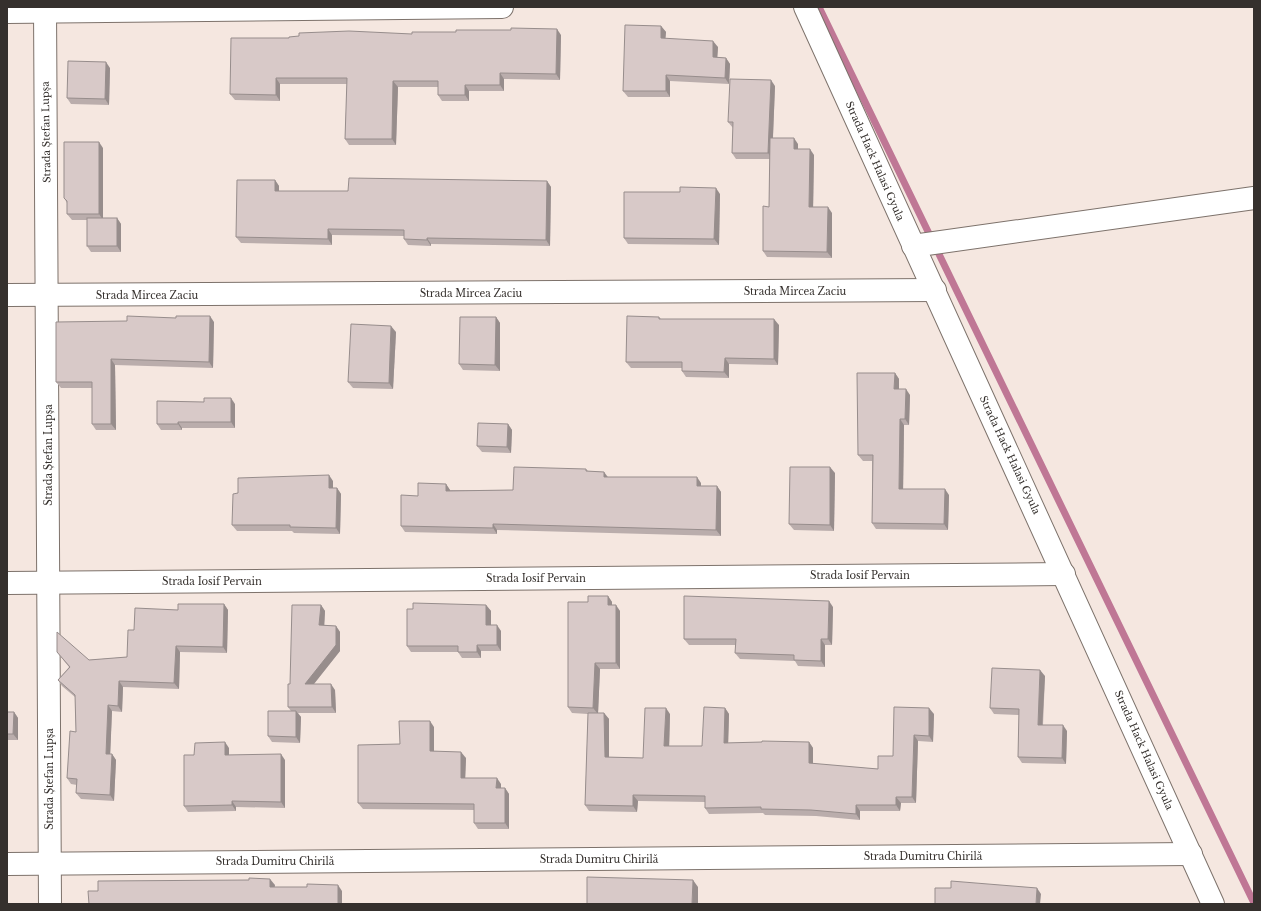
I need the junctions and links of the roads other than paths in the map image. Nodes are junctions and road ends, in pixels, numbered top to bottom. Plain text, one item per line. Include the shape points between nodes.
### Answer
1 (502, 7) edge
2 (805, 7) edge
3 (45, 10) edge
4 (7, 12) edge
5 (1254, 198) edge
6 (914, 246) junction
7 (935, 290) junction
8 (7, 295) edge
9 (47, 296) junction
10 (1064, 574) junction
11 (49, 582) junction
12 (7, 583) edge
13 (1191, 854) junction
14 (50, 863) junction
15 (7, 864) edge
16 (50, 904) edge
17 (1214, 904) edge

1 - 3 street
2 - 6 street, Strada Hack Halasi Gyula
3 - 4 street
3 - 9 street, Strada Ștefan Lupșa
5 - 6 street
6 - 7 street, Strada Hack Halasi Gyula
7 - 9 street, Strada Mircea Zaciu
7 - 10 street, Strada Hack Halasi Gyula
8 - 9 street, Strada Mircea Zaciu
9 - 11 street, Strada Ștefan Lupșa
10 - 11 street, Strada Iosif Pervain
10 - 13 street, Strada Hack Halasi Gyula
11 - 12 street, Strada Iosif Pervain
11 - 14 street, Strada Ștefan Lupșa
13 - 14 street, Strada Dumitru Chirilă
13 - 17 street, Strada Hack Halasi Gyula
14 - 15 street, Strada Dumitru Chirilă
14 - 16 street, Strada Ștefan Lupșa

